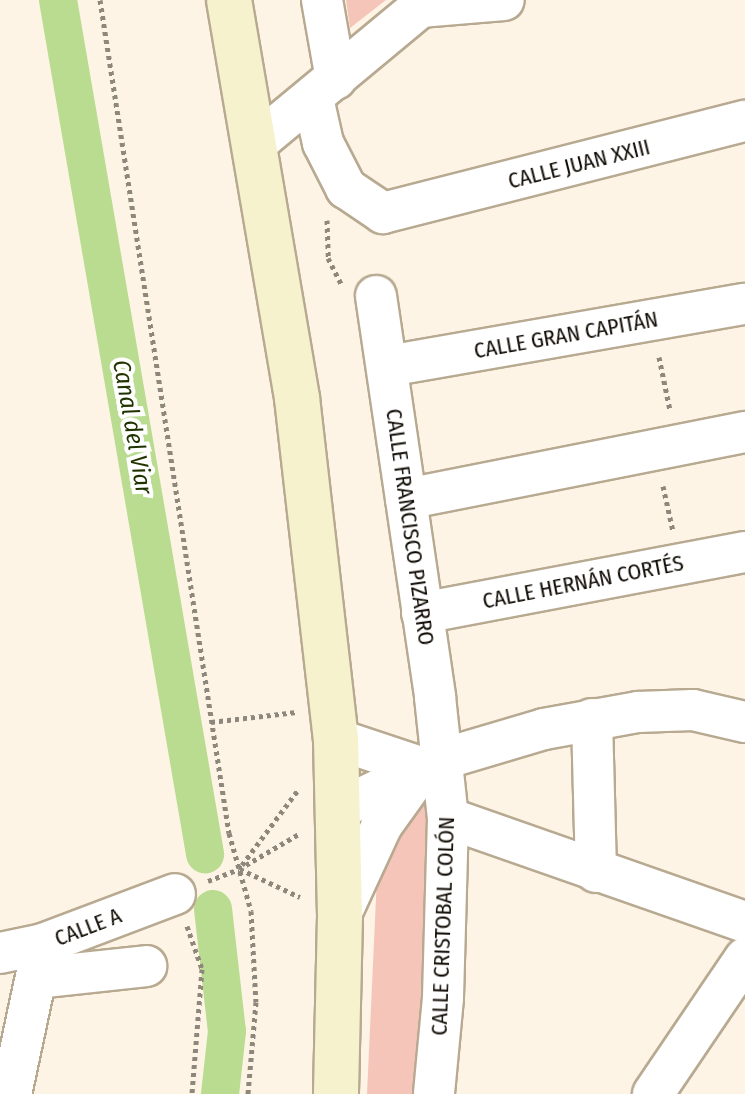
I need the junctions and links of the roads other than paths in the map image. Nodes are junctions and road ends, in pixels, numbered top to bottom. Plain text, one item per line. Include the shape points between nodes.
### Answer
1 (229, 0) edge
2 (322, 0) edge
3 (504, 0) edge
4 (424, 3) edge
5 (325, 89) junction
6 (745, 121) edge
7 (254, 145) junction
8 (376, 296) road end
9 (745, 304) edge
10 (388, 366) junction
11 (745, 432) edge
12 (406, 499) junction
13 (745, 552) edge
14 (422, 613) junction
15 (592, 719) junction
16 (745, 722) edge
17 (322, 725) junction
18 (433, 763) junction
19 (339, 809) junction
20 (448, 818) junction
21 (596, 872) junction
22 (175, 894) road end
23 (340, 916) junction
24 (745, 922) edge
25 (0, 953) edge
26 (745, 958) edge
27 (40, 961) junction
28 (146, 966) dead end
29 (11, 1094) edge
30 (336, 1094) edge
31 (434, 1094) edge
32 (653, 1094) edge

1 - 7 main road
2 - 5 street
3 - 4 street
4 - 5 street
5 - 6 street, CALLE JUAN XXIII via 323,143 346,188 383,213
5 - 7 street
7 - 17 main road via 297,398
8 - 10 street, CALLE FRANCISCO PIZARRO
9 - 10 street, CALLE GRAN CAPITÁN
10 - 12 street, CALLE FRANCISCO PIZARRO
11 - 12 street
12 - 14 street, CALLE FRANCISCO PIZARRO
13 - 14 street, CALLE HERNÁN CORTÉS
14 - 18 street, CALLE FRANCISCO PIZARRO
15 - 16 street via 693,710
15 - 18 street
15 - 21 street
17 - 18 street
17 - 19 main road
18 - 19 street
18 - 20 street, CALLE CRISTOBAL COLÓN
18 - 23 street via 382,825
19 - 23 main road
20 - 21 street
20 - 31 street, CALLE CRISTOBAL COLÓN via 443,998
21 - 24 street
22 - 27 street, CALLE A
23 - 30 main road
25 - 27 street, CALLE A
26 - 32 street
27 - 28 street, CALLE A
27 - 29 street

